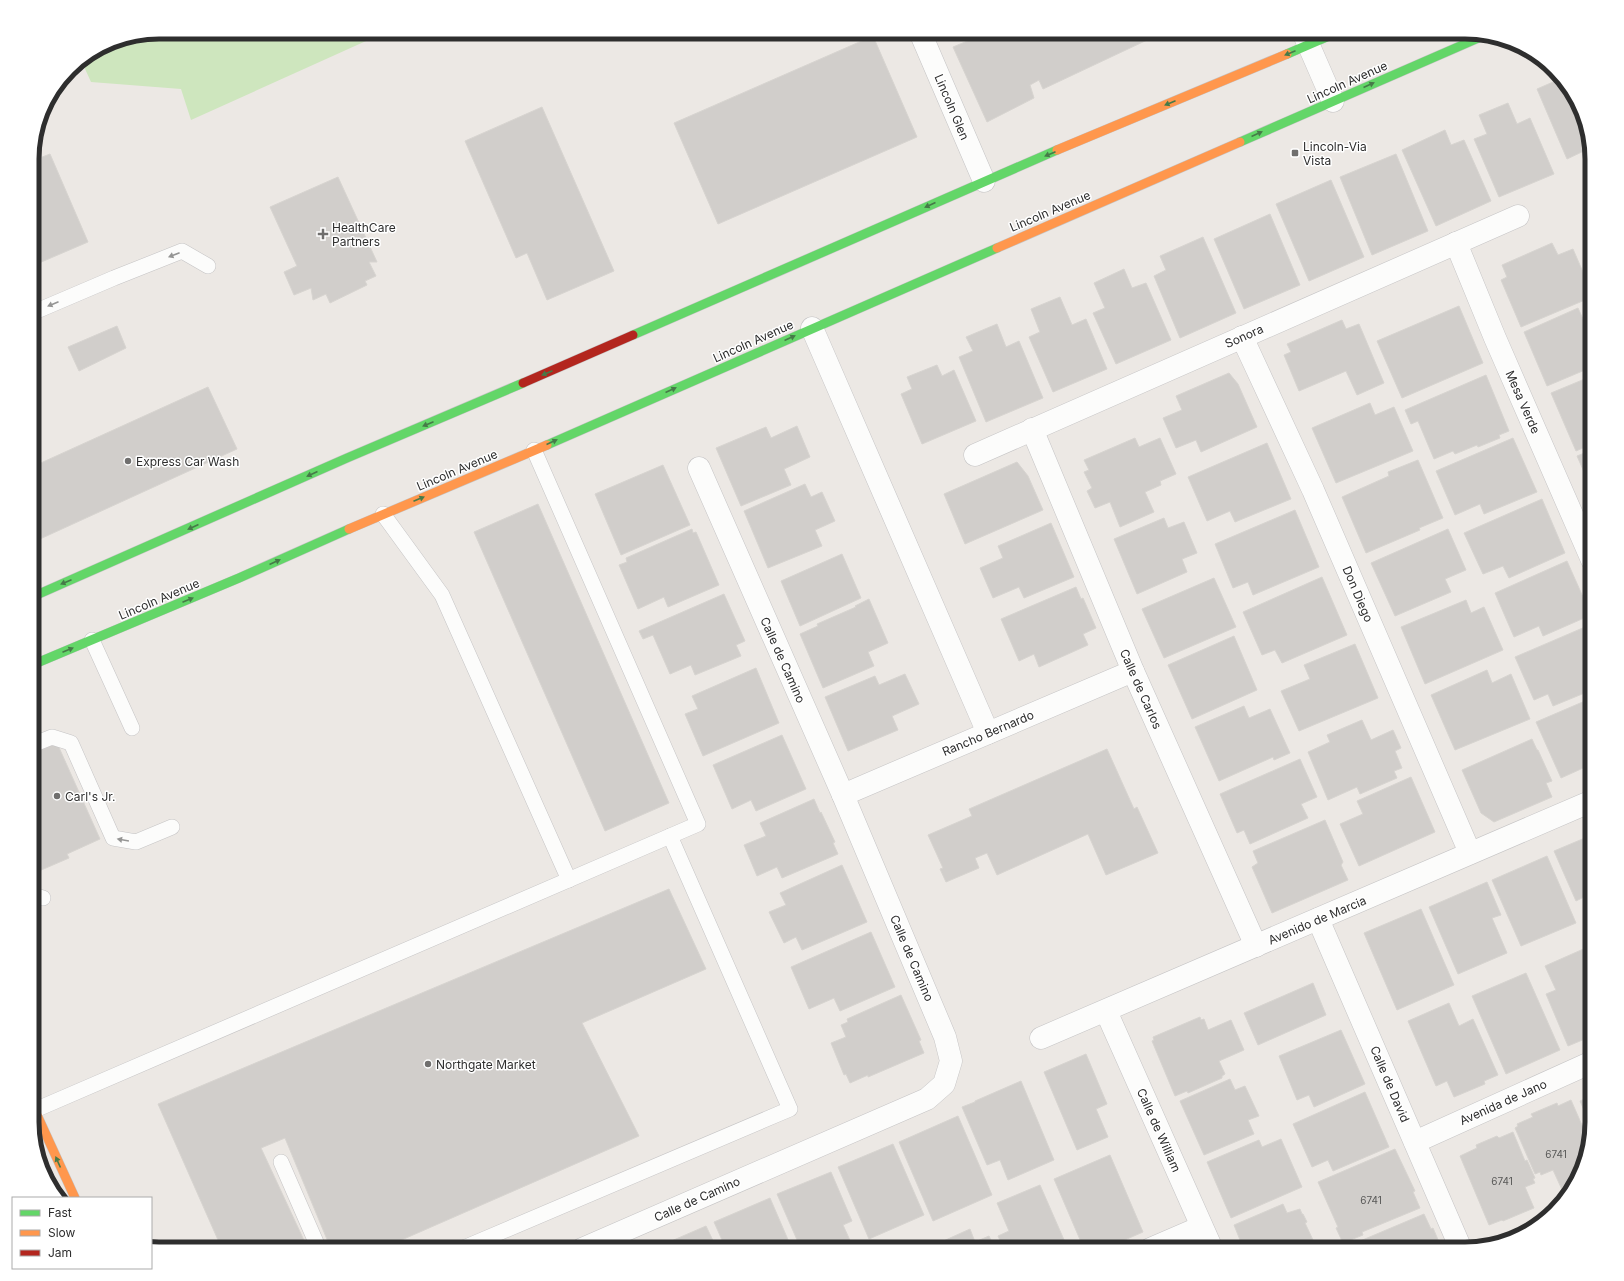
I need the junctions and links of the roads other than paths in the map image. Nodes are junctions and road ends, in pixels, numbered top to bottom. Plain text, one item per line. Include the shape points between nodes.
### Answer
1 (923, 39) edge
2 (1306, 39) edge
3 (1475, 39) edge
4 (1333, 101) junction
5 (984, 181) junction
6 (1518, 216) dead end
7 (1456, 243) junction
8 (208, 266) dead end
9 (39, 310) edge
10 (812, 328) junction
11 (1242, 337) junction
12 (1032, 430) junction
13 (534, 450) junction
14 (975, 455) dead end
15 (699, 468) dead end
16 (383, 514) junction
17 (1585, 544) edge
18 (39, 594) edge
19 (92, 640) junction
20 (39, 662) edge
21 (1133, 671) junction
22 (132, 728) dead end
23 (988, 733) junction
24 (39, 742) edge
25 (843, 795) junction
26 (1585, 803) edge
27 (172, 826) dead end
28 (670, 836) junction
29 (1470, 853) junction
30 (568, 880) junction
31 (1318, 919) junction
32 (1256, 946) junction
33 (1106, 1010) junction
34 (1041, 1038) dead end
35 (1585, 1065) edge
36 (39, 1105) edge
37 (39, 1118) edge
38 (1415, 1142) junction
39 (281, 1162) dead end
40 (74, 1197) edge
41 (1202, 1226) junction
42 (316, 1242) edge
43 (477, 1242) edge
44 (598, 1242) edge
45 (1166, 1242) edge
46 (1209, 1242) edge
47 (1458, 1242) edge

1 - 5 street, Lincoln Glen
2 - 4 street
2 -> 5 main road
4 -> 3 main road, Lincoln Avenue
10 -> 4 main road, Lincoln Avenue
5 -> 18 main road
6 - 7 street, Sonora
7 - 11 street, Sonora
7 - 17 street, Mesa Verde
8 -> 9 lane via 182,251
13 -> 10 main road, Lincoln Avenue
10 - 23 street
11 - 12 street, Sonora
11 - 29 street, Don Diego via 1313,490
12 - 14 street, Sonora
12 - 21 street, Calle de Carlos
16 -> 13 main road, Lincoln Avenue
13 - 28 lane via 698,824
15 - 25 street, Calle de Camino
19 -> 16 main road, Lincoln Avenue
16 - 30 lane via 442,595
20 -> 19 main road, Lincoln Avenue
19 - 22 lane
21 - 23 street, Rancho Bernardo
21 - 32 street, Calle de Carlos
23 - 25 street, Rancho Bernardo
27 -> 24 lane via 136,842 114,838 71,743 52,737
25 - 44 street, Calle de Camino via 945,1037 951,1061 944,1084 927,1099
26 - 29 street, Avenido de Marcia
28 - 30 lane
28 - 43 lane via 790,1109
29 - 31 street, Avenido de Marcia
30 - 36 lane
31 - 32 street, Avenido de Marcia
31 - 38 street, Calle de David
32 - 33 street, Avenido de Marcia
33 - 34 street, Avenido de Marcia
33 - 41 street, Calle de William
35 - 38 street, Avenida de Jano
40 -> 37 main road
38 - 47 street, Calle de David
39 - 42 lane
41 - 45 street
41 - 46 street, Calle de William

